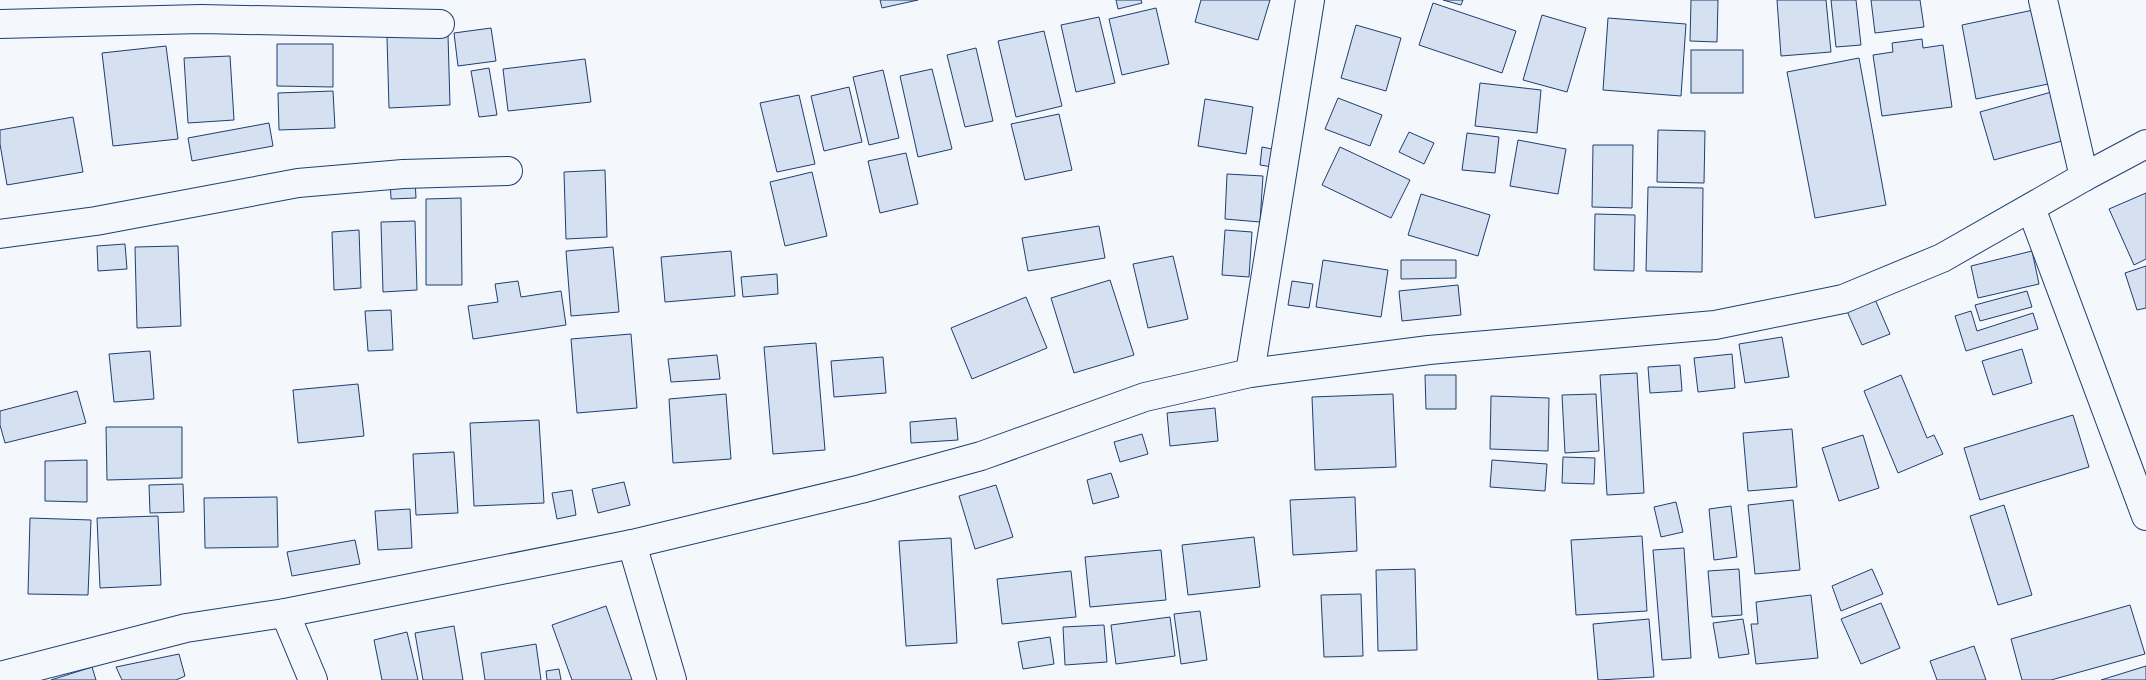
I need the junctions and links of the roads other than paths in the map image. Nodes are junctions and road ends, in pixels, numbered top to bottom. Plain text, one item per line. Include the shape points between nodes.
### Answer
1 (1310, 0) edge
2 (2042, 0) edge
3 (0, 24) edge
4 (440, 24) dead end
5 (2146, 144) edge
6 (508, 172) dead end
7 (2084, 176) junction
8 (2031, 208) junction
9 (0, 234) edge
10 (1250, 373) junction
11 (2146, 516) edge
12 (632, 544) junction
13 (285, 612) junction
14 (0, 676) edge
15 (313, 680) edge
16 (672, 680) edge

1 - 10 street
2 - 7 street
3 - 4 street via 201,18
5 - 7 street
6 - 9 street via 403,174 298,183 96,221
7 - 8 street
8 - 10 street via 1942,258 1843,299 1715,325 1429,350
8 - 11 street
10 - 12 street via 1145,397 972,459
12 - 13 street
12 - 16 street
13 - 14 street via 186,628
13 - 15 street

